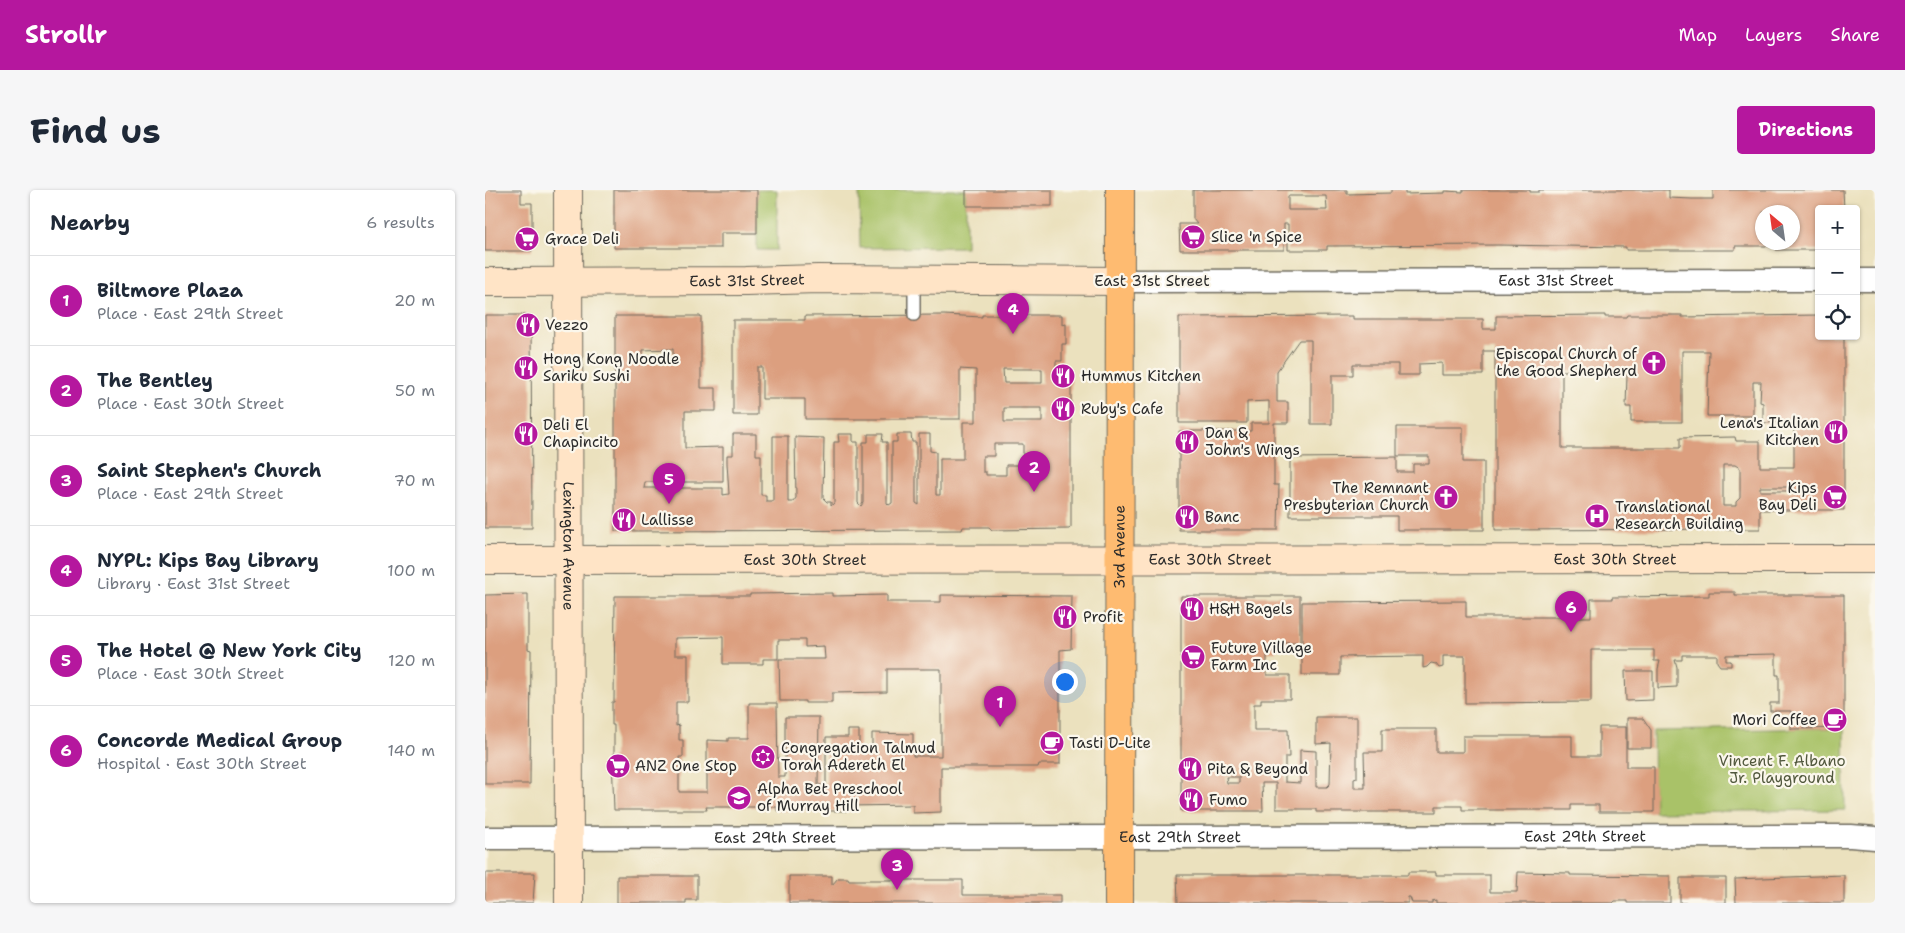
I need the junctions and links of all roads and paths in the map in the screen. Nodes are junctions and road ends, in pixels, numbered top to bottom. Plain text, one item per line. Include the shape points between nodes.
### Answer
1 (568, 190) edge
2 (1120, 190) edge
3 (914, 280) junction
4 (1815, 280) edge
5 (1860, 280) edge
6 (1875, 280) edge
7 (1120, 281) junction
8 (485, 282) edge
9 (569, 282) junction
10 (914, 316) dead end
11 (1875, 559) edge
12 (485, 560) edge
13 (569, 560) junction
14 (1120, 561) junction
15 (485, 838) edge
16 (1120, 838) junction
17 (1875, 838) edge
18 (569, 839) junction
19 (569, 903) edge
20 (1119, 903) edge

1 - 9 street, Lexington Avenue
2 - 7 main road, 3rd Avenue
3 - 7 street, East 31st Street
3 - 9 street, East 31st Street
3 - 10 lane
4 - 7 street, East 31st Street
5 - 6 street
7 - 14 main road, 3rd Avenue
8 - 9 street, East 31st Street
9 - 13 street, Lexington Avenue
11 - 14 street, East 30th Street
12 - 13 street, East 30th Street
13 - 14 street, East 30th Street
13 - 18 street, Lexington Avenue
14 - 16 main road, 3rd Avenue
15 - 18 street, East 29th Street
16 - 17 street, East 29th Street
16 - 18 street, East 29th Street
16 - 20 main road, 3rd Avenue
18 - 19 street, Lexington Avenue

